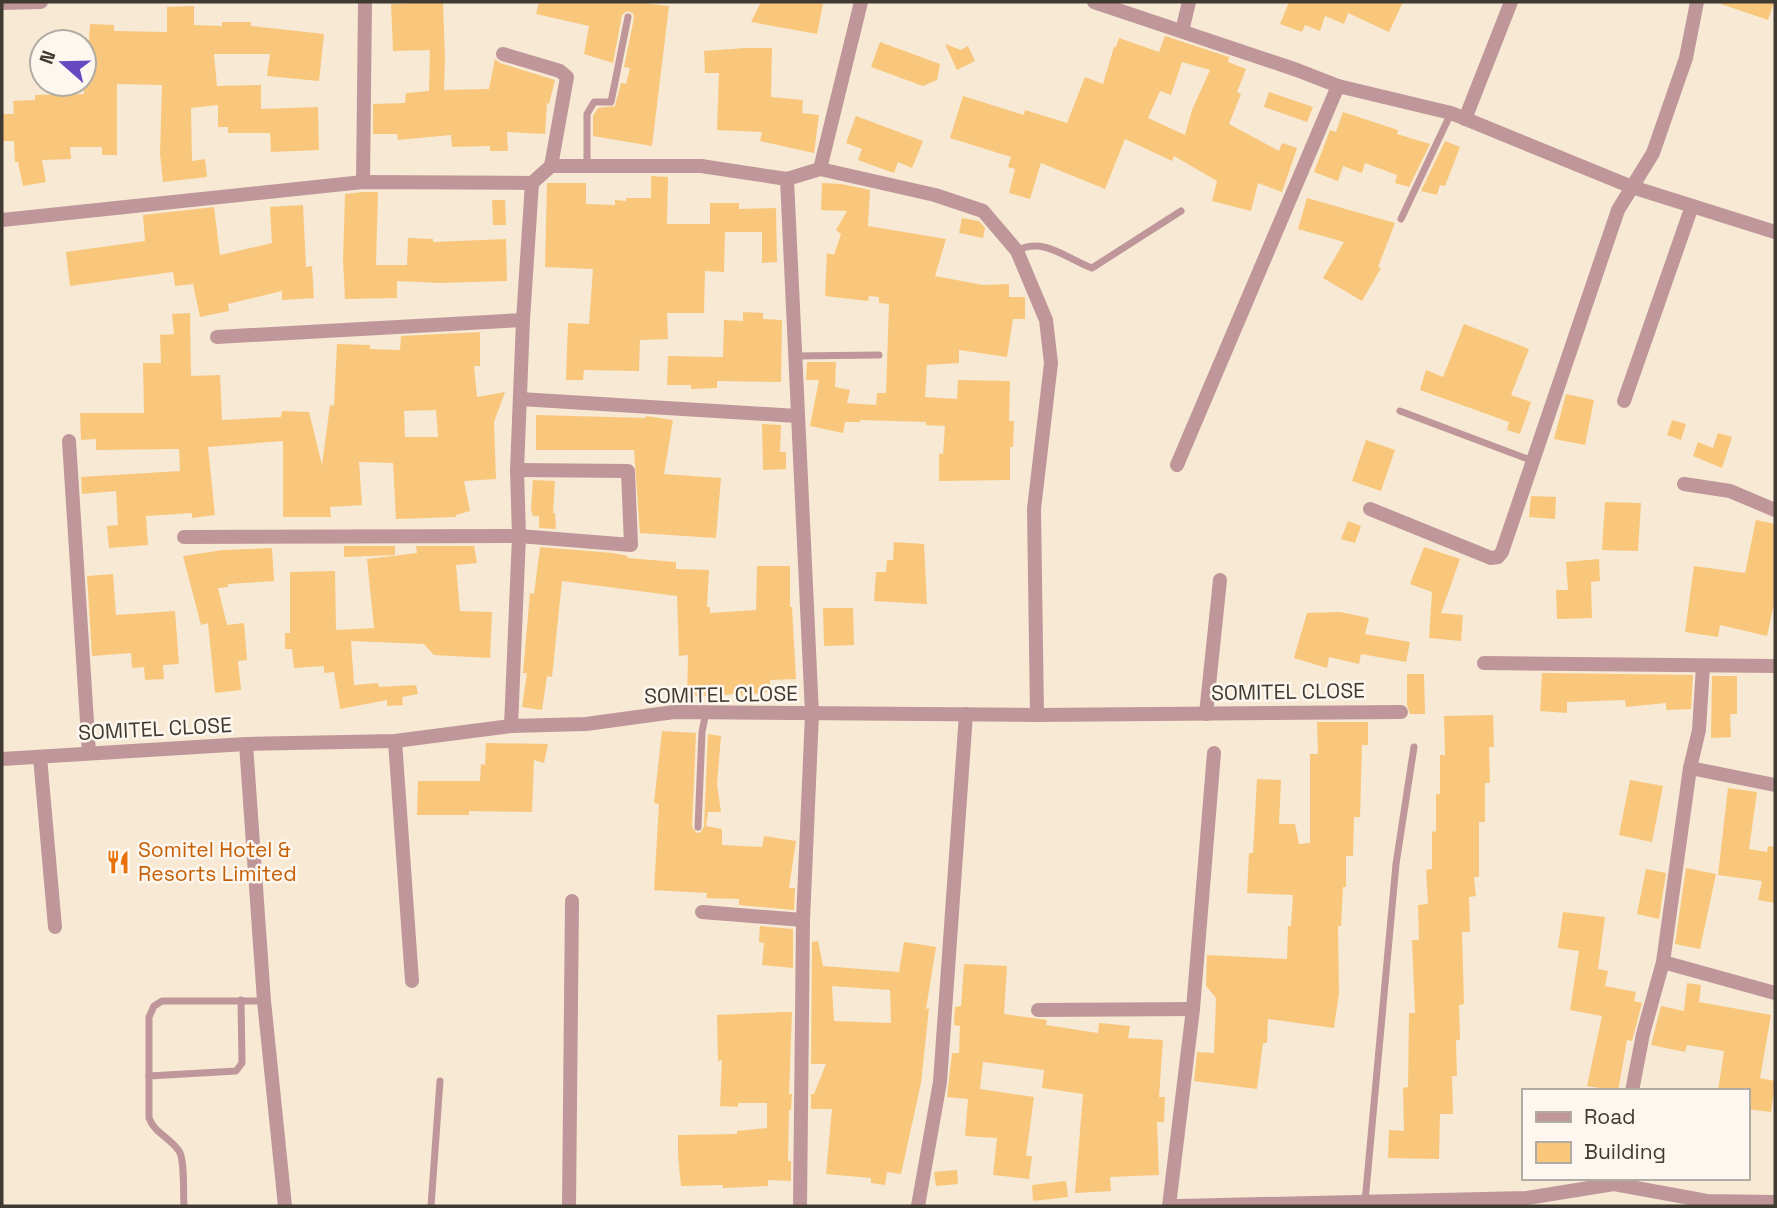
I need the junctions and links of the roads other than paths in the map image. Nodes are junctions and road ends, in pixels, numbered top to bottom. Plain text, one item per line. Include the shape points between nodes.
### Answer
1 (41, 2) edge
2 (365, 2) edge
3 (861, 2) edge
4 (1094, 2) edge
5 (1189, 2) edge
6 (1511, 2) edge
7 (1697, 2) edge
8 (2, 3) edge
9 (628, 18) dead end
10 (1182, 31) junction
11 (503, 54) dead end
12 (1338, 86) junction
13 (1458, 116) junction
14 (551, 166) junction
15 (587, 167) junction
16 (820, 169) junction
17 (787, 179) junction
18 (363, 182) junction
19 (532, 183) junction
20 (1632, 187) junction
21 (1692, 206) junction
22 (1181, 211) dead end
23 (1401, 219) dead end
24 (2, 220) edge
25 (1775, 232) edge
26 (1017, 251) junction
27 (523, 320) junction
28 (217, 337) dead end
29 (879, 355) dead end
30 (794, 356) junction
31 (520, 399) junction
32 (1624, 401) dead end
33 (1400, 411) dead end
34 (797, 416) junction
35 (69, 441) dead end
36 (1532, 461) junction
37 (1177, 465) dead end
38 (517, 470) junction
39 (1684, 484) dead end
40 (1370, 509) dead end
41 (1775, 510) edge
42 (519, 536) junction
43 (184, 537) dead end
44 (1220, 580) dead end
45 (1484, 663) dead end
46 (1703, 666) junction
47 (1775, 666) edge
48 (706, 712) junction
49 (1401, 712) dead end
50 (812, 714) junction
51 (966, 714) junction
52 (1206, 714) junction
53 (1037, 715) junction
54 (511, 726) junction
55 (395, 741) junction
56 (246, 744) junction
57 (1414, 747) dead end
58 (89, 753) junction
59 (1214, 753) dead end
60 (40, 757) junction
61 (2, 759) edge
62 (1690, 768) junction
63 (1775, 785) edge
64 (698, 827) dead end
65 (572, 901) dead end
66 (702, 912) dead end
67 (803, 920) junction
68 (55, 927) dead end
69 (1663, 962) junction
70 (412, 981) dead end
71 (1775, 993) edge
72 (241, 1000) junction
73 (264, 1000) junction
74 (1193, 1009) junction
75 (1038, 1010) dead end
76 (149, 1076) junction
77 (440, 1081) dead end
78 (1632, 1089) edge
79 (1615, 1181) edge
80 (1365, 1202) junction
81 (1775, 1202) edge
82 (1706, 1204) edge
83 (184, 1206) edge
84 (285, 1206) edge
85 (432, 1206) edge
86 (569, 1206) edge
87 (800, 1206) edge
88 (918, 1206) edge
89 (1169, 1206) edge
90 (1178, 1206) edge

1 - 8 street
2 - 18 street
3 - 16 street
4 - 10 street
5 - 10 street
6 - 13 street
7 - 20 street via 1686,58 1653,153
9 - 15 lane via 611,102 594,102 587,114
10 - 12 street
11 - 14 street via 567,76
12 - 13 street
12 - 37 street
13 - 20 street
13 - 23 lane
14 - 15 street
14 - 19 street
15 - 17 street via 701,166
16 - 17 street
16 - 26 street via 935,195 983,211
17 - 30 street
18 - 19 street
18 - 24 street
19 - 27 street
20 - 21 street
20 - 36 street via 1618,210
21 - 25 street
21 - 32 street
22 - 26 lane via 1092,268 1048,247 1027,245
26 - 53 street via 1046,320 1051,363 1034,509
27 - 28 street
27 - 31 street
29 - 30 lane
30 - 34 street
31 - 34 street
31 - 38 street
33 - 36 lane
34 - 50 street
35 - 58 street
36 - 40 street via 1498,557
38 - 42 street
38 - 42 street via 628,471 631,545
39 - 41 street via 1730,491
42 - 43 street
42 - 54 street
44 - 52 street
45 - 46 street
46 - 47 street
46 - 62 street via 1699,730
48 - 50 street, SOMITEL CLOSE
48 - 54 street, SOMITEL CLOSE
48 - 64 lane
49 - 52 street, SOMITEL CLOSE
50 - 51 street, SOMITEL CLOSE
50 - 67 street
51 - 53 street, SOMITEL CLOSE
51 - 88 street via 940,1082
52 - 53 street, SOMITEL CLOSE
54 - 55 street, SOMITEL CLOSE
55 - 56 street, SOMITEL CLOSE
55 - 70 street
56 - 58 street, SOMITEL CLOSE
56 - 73 street
57 - 80 lane via 1396,864
58 - 60 street, SOMITEL CLOSE
59 - 74 street
60 - 61 street, SOMITEL CLOSE
60 - 68 street
62 - 63 street
62 - 69 street
65 - 86 street
66 - 67 street
67 - 87 street
69 - 71 street
69 - 78 street
72 - 73 lane
72 - 76 lane via 162,1001 154,1006 149,1017
72 - 76 lane via 242,1063 236,1071
73 - 84 street
74 - 75 street
74 - 89 street
76 - 83 lane via 149,1118 153,1128 179,1151
77 - 85 lane
79 - 80 street via 1527,1198
79 - 82 street
80 - 90 street
81 - 82 street

